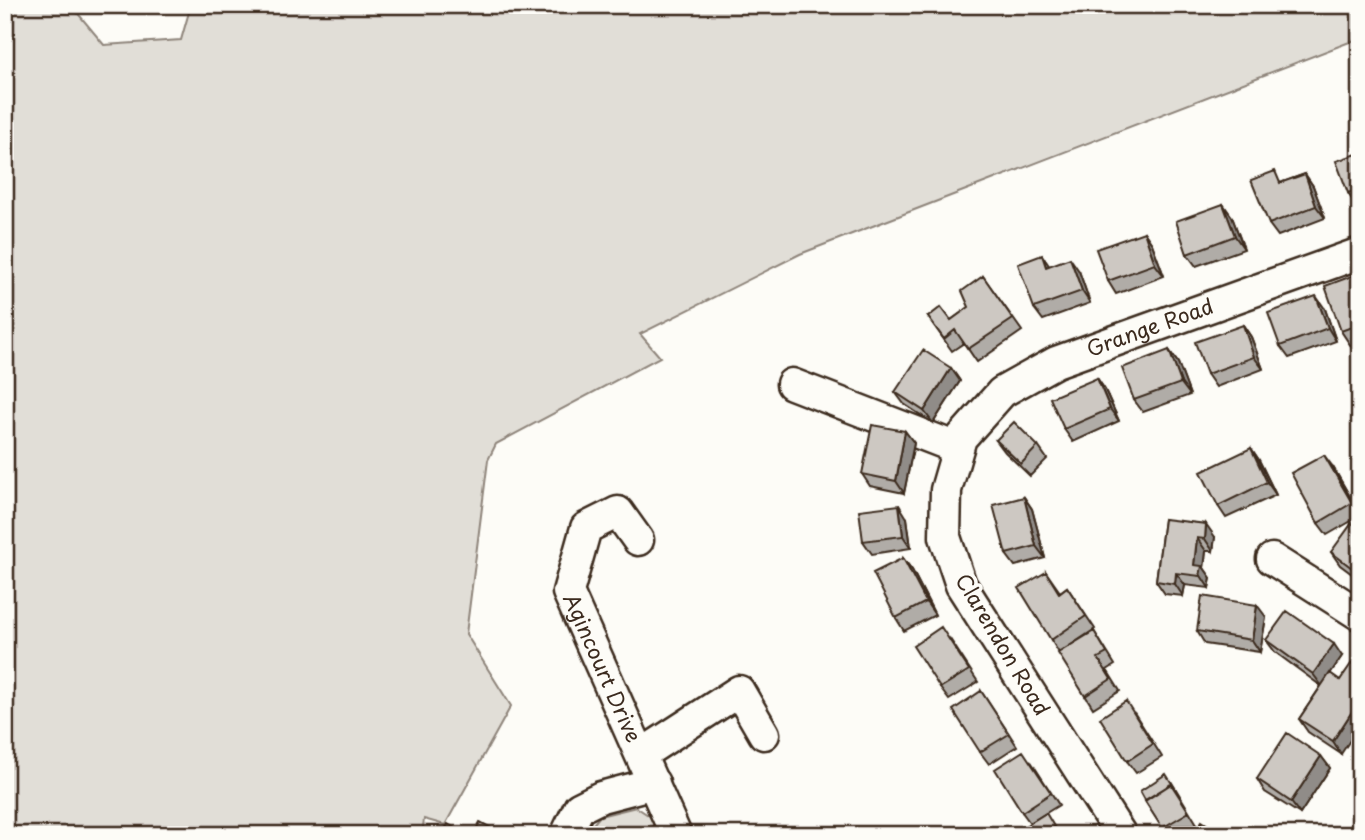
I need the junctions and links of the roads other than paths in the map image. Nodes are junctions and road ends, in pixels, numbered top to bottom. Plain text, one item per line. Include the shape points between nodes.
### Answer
1 (1360, 253) edge
2 (792, 384) dead end
3 (959, 443) junction
4 (638, 540) dead end
5 (1272, 559) dead end
6 (1360, 615) edge
7 (764, 734) dead end
8 (642, 754) junction
9 (654, 783) junction
10 (566, 835) edge
11 (676, 835) edge
12 (1121, 835) edge

1 - 3 street, Grange Road via 1056,362 1002,392
2 - 3 street
3 - 12 street, Clarendon Road via 947,490 945,537 961,585
4 - 8 street, Agincourt Drive via 618,512 586,528 568,593
5 - 6 street
7 - 8 street, Agincourt Drive via 739,691
8 - 9 street, Agincourt Drive
9 - 10 street via 579,808
9 - 11 street, Agincourt Drive

